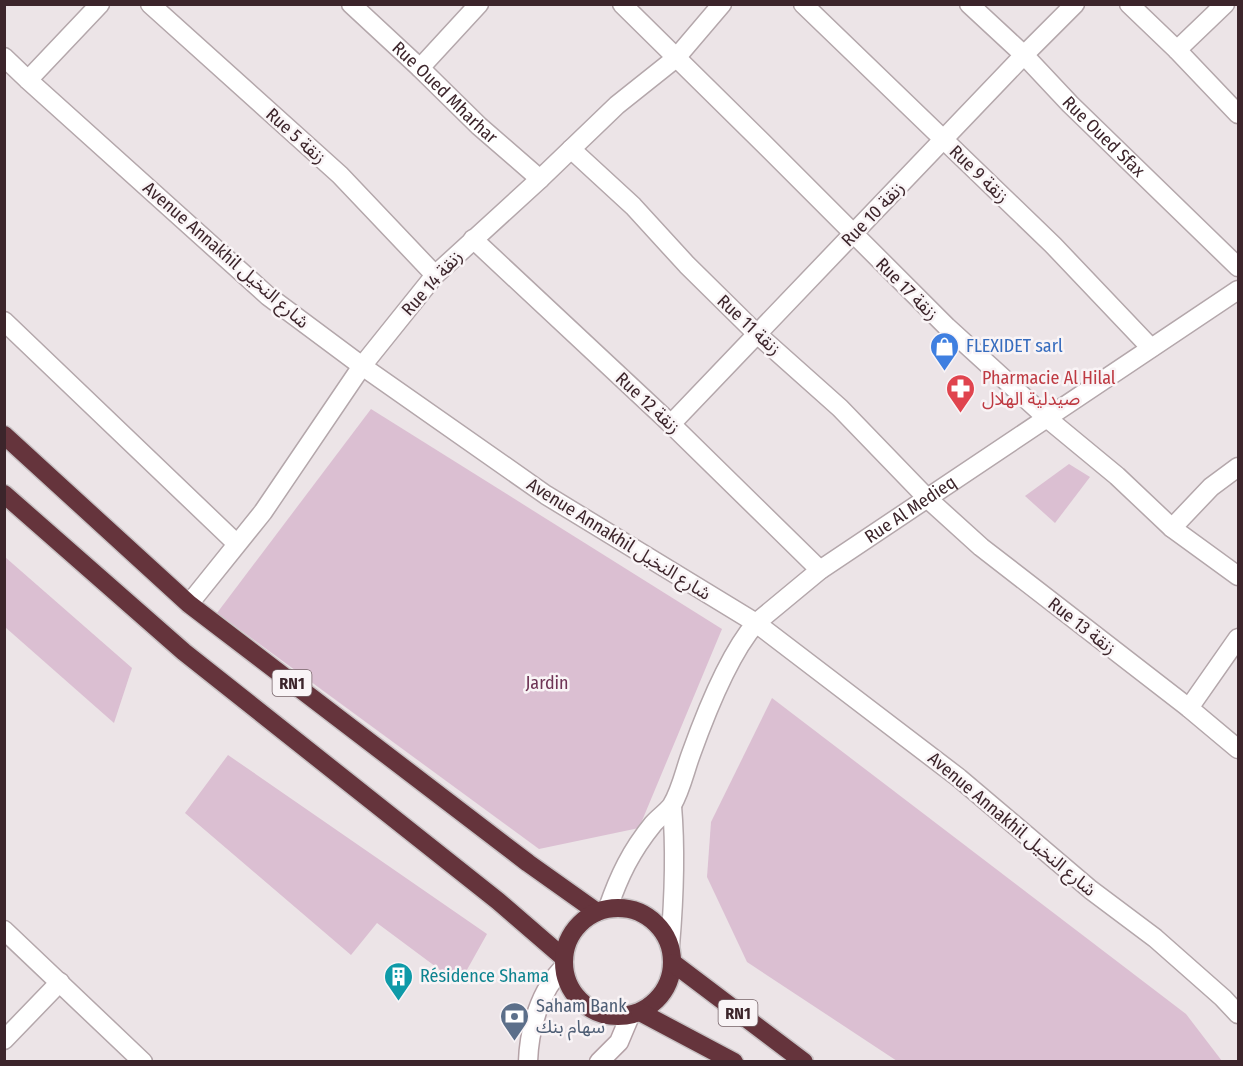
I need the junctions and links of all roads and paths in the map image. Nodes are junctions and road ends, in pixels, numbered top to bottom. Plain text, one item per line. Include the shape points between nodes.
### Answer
1 (100, 4) edge
2 (150, 4) edge
3 (351, 4) edge
4 (479, 4) edge
5 (621, 4) edge
6 (722, 4) edge
7 (803, 4) edge
8 (969, 4) edge
9 (1075, 4) edge
10 (1129, 4) edge
11 (1225, 4) edge
12 (1177, 50) junction
13 (1024, 55) junction
14 (4, 57) edge
15 (676, 58) junction
16 (420, 68) junction
17 (28, 80) junction
18 (1237, 111) edge
19 (944, 140) junction
20 (571, 149) junction
21 (540, 179) junction
22 (854, 235) junction
23 (473, 239) junction
24 (1239, 267) edge
25 (435, 275) junction
26 (1239, 290) edge
27 (4, 321) edge
28 (757, 334) junction
29 (1151, 348) junction
30 (362, 366) junction
31 (1048, 419) junction
32 (671, 424) junction
33 (4, 435) edge
34 (1239, 467) edge
35 (4, 494) edge
36 (928, 499) junction
37 (1172, 528) junction
38 (236, 543) junction
39 (820, 570) junction
40 (1239, 576) edge
41 (189, 604) junction
42 (756, 623) junction
43 (1239, 638) edge
44 (1190, 708) junction
45 (1239, 749) edge
46 (672, 806) junction
47 (602, 910) junction
48 (4, 930) edge
49 (671, 955) junction
50 (564, 962) junction
51 (60, 982) junction
52 (635, 1014) junction
53 (1239, 1014) edge
54 (4, 1040) edge
55 (143, 1062) edge
56 (528, 1062) edge
57 (599, 1062) edge
58 (734, 1062) edge
59 (804, 1062) edge

1 - 17 street
2 - 25 street, Rue 5 زنقة via 340,175
3 - 16 street, Rue Oued Mharhar
4 - 16 street
5 - 15 street, Rue 17 زنقة
6 - 15 street, Rue 14 زنقة
7 - 19 street, Rue 9 زنقة
8 - 13 street, Rue Oued Sfax
9 - 13 street, Rue 10 زنقة
10 - 12 street
11 - 12 street
12 - 18 street
13 - 19 street, Rue 10 زنقة
13 - 24 street, Rue Oued Sfax
14 - 17 street, Avenue Annakhil شارع النخيل
15 - 20 street, Rue 14 زنقة via 616,105
15 - 22 street, Rue 17 زنقة
16 - 21 street, Rue Oued Mharhar
17 - 30 street, Avenue Annakhil شارع النخيل via 268,296
19 - 22 street, Rue 10 زنقة
19 - 29 street, Rue 9 زنقة via 1053,245
20 - 21 street, Rue 14 زنقة
20 - 28 street, Rue 11 زنقة via 633,206
21 - 23 street, Rue 14 زنقة
22 - 28 street, Rue 10 زنقة
22 - 31 street, Rue 17 زنقة via 946,327
23 - 25 street, Rue 14 زنقة
23 - 32 street, Rue 12 زنقة
25 - 30 street, Rue 14 زنقة
26 - 29 street, Rue Al Medieq
27 - 38 street
28 - 32 street, Rue 10 زنقة
28 - 36 street, Rue 11 زنقة via 840,408
29 - 31 street, Rue Al Medieq
30 - 38 street, Rue 14 زنقة via 263,512
30 - 42 street, Avenue Annakhil شارع النخيل via 546,495
31 - 36 street, Rue Al Medieq
31 - 37 street, Rue 17 زنقة
32 - 39 street, Rue 12 زنقة
33 - 41 highway, RN1
34 - 37 street via 1211,488
35 - 50 highway, RN1 via 184,652 506,908
36 - 39 street, Rue Al Medieq
36 - 44 street, Rue 13 زنقة via 981,547
37 - 40 street, Rue 17 زنقة
38 - 41 street, Rue 14 زنقة
39 - 42 street, Rue Al Medieq
41 - 47 highway, RN1 via 528,864
42 - 46 street, Rue Al Medieq via 737,651 714,699
42 - 53 street, Avenue Annakhil شارع النخيل via 959,778 1091,890 1155,938
43 - 44 street
44 - 45 street, Rue 13 زنقة
46 - 47 street, Rue Al Medieq via 627,860
46 - 49 street, Rue Al Medieq via 676,845
47 - 49 highway, RN1 via 634,910 646,915 656,923
47 - 50 highway via 580,922 574,930
48 - 51 street
49 - 52 highway via 670,979 663,993
49 - 59 highway, RN1
50 - 52 highway, RN1 via 566,979 585,1006 614,1017
50 - 56 street via 542,999
51 - 54 street
51 - 55 street
52 - 57 street via 619,1042
52 - 58 highway, RN1

